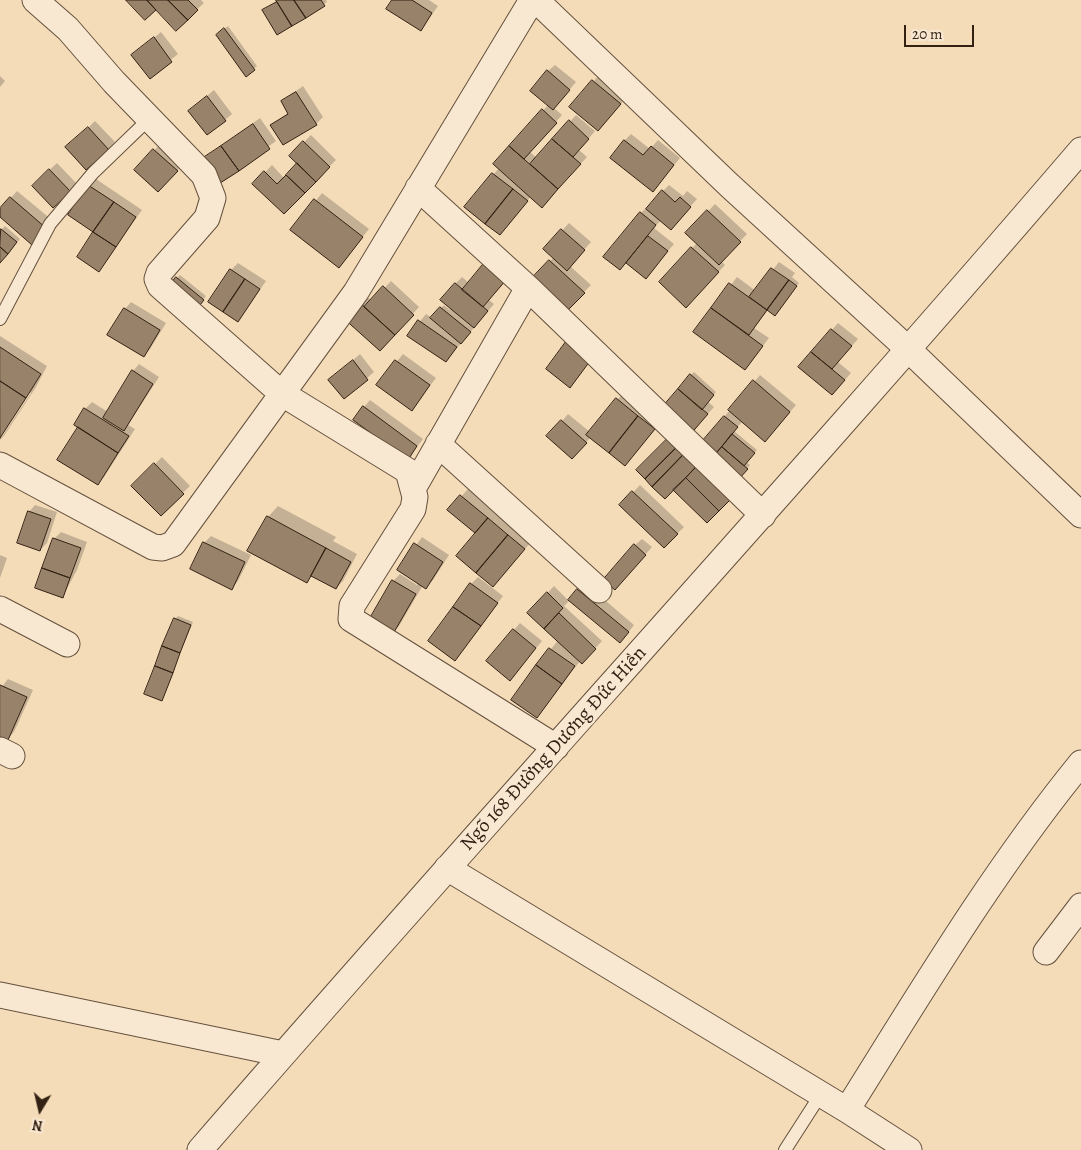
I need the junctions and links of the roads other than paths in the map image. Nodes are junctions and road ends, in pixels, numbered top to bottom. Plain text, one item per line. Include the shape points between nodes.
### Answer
1 (35, 0) edge
2 (532, 0) edge
3 (536, 0) edge
4 (150, 118) junction
5 (1081, 150) edge
6 (418, 188) junction
7 (528, 288) junction
8 (0, 319) edge
9 (909, 350) junction
10 (281, 393) junction
11 (438, 444) junction
12 (0, 465) edge
13 (414, 487) junction
14 (763, 515) junction
15 (1081, 515) edge
16 (599, 590) dead end
17 (0, 609) edge
18 (67, 644) dead end
19 (556, 747) junction
20 (1081, 763) edge
21 (447, 868) junction
22 (1081, 906) edge
23 (1046, 952) dead end
24 (0, 995) edge
25 (283, 1054) junction
26 (821, 1094) junction
27 (848, 1110) junction
28 (200, 1150) edge
29 (785, 1150) edge
30 (909, 1150) edge

1 - 4 street via 68,29
2 - 6 street
3 - 9 street
4 - 8 lane via 93,173 50,224
4 - 10 street via 204,175 213,198 207,218 159,273 160,286
5 - 9 street, Ngõ 168 Đường Dương Đức Hiền
6 - 7 street
6 - 10 street via 356,292
7 - 11 street
7 - 14 street
9 - 14 street, Ngõ 168 Đường Dương Đức Hiền
9 - 15 street
10 - 12 street via 173,544 167,547 152,548
10 - 13 street via 408,472
11 - 13 street
11 - 16 street
13 - 19 street via 413,509 352,606 351,620
14 - 19 street, Ngõ 168 Đường Dương Đức Hiền
17 - 18 street
19 - 21 street, Ngõ 168 Đường Dương Đức Hiền
20 - 27 street via 1049,802 939,964
21 - 25 street, Ngõ 168 Đường Dương Đức Hiền
21 - 26 street
22 - 23 street
24 - 25 street
25 - 28 street, Ngõ 168 Đường Dương Đức Hiền
26 - 27 street
26 - 29 lane
27 - 30 street

